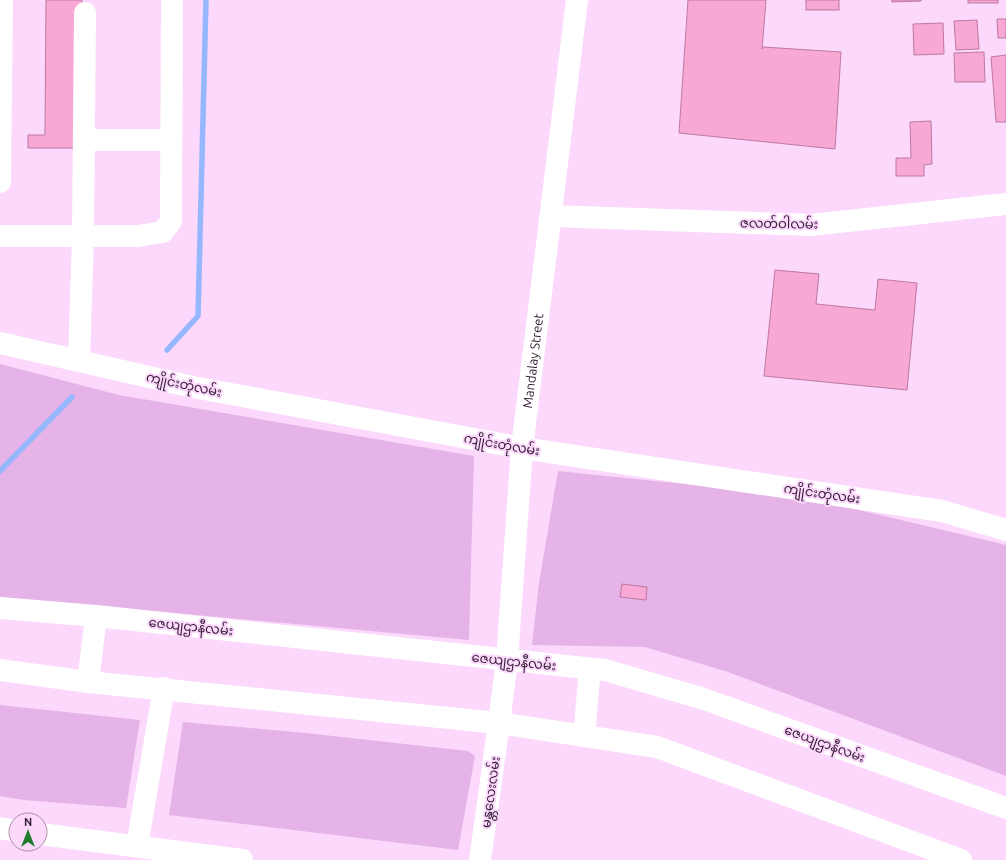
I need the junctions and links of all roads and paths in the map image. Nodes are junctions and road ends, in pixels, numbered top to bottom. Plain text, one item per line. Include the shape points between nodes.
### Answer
1 (2, 0) edge
2 (172, 0) edge
3 (577, 0) edge
4 (86, 13) dead end
5 (84, 140) junction
6 (171, 140) junction
7 (0, 182) edge
8 (1006, 204) edge
9 (551, 216) junction
10 (0, 236) edge
11 (83, 236) junction
12 (0, 343) edge
13 (79, 361) junction
14 (522, 448) junction
15 (1006, 530) edge
16 (0, 608) edge
17 (96, 616) junction
18 (507, 660) junction
19 (590, 669) junction
20 (0, 670) edge
21 (88, 682) junction
22 (164, 688) junction
23 (499, 723) junction
24 (584, 736) junction
25 (1006, 808) edge
26 (48, 835) edge
27 (137, 846) junction
28 (242, 860) edge
29 (480, 860) edge
30 (961, 860) edge

1 - 7 street
2 - 6 street
3 - 9 street, Mandalay Street
4 - 5 street
5 - 6 street
5 - 11 street
6 - 11 street via 171,221 163,232 138,236
8 - 9 street, ဇလတ်ဝါလမ်း via 811,225
9 - 14 street, Mandalay Street
10 - 11 street
11 - 13 street
12 - 13 street, ကျိုင်းတုံလမ်း
13 - 14 street, ကျိုင်းတုံလမ်း via 193,387
14 - 15 street, ကျိုင်းတုံလမ်း via 942,511
14 - 18 street, Mandalay Street
16 - 17 street, ဇေယျဌာနီလမ်း
17 - 18 street, ဇေယျဌာနီလမ်း
17 - 21 street
18 - 19 street, ဇေယျဌာနီလမ်း
18 - 23 street, Mandalay Street
19 - 24 street
19 - 25 street, ဇေယျဌာနီလမ်း via 605,670 704,699
20 - 21 street
21 - 22 street
22 - 23 street
22 - 27 street
23 - 24 street
23 - 29 street, မန္တလေးလမ်း
24 - 30 street via 657,747
26 - 27 street
27 - 28 street

